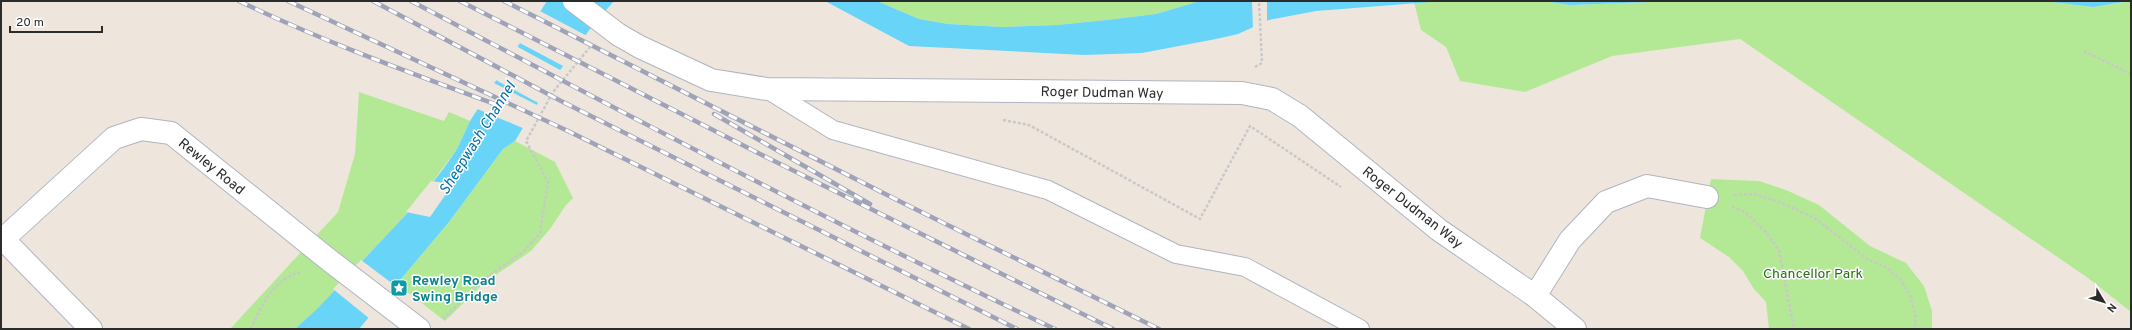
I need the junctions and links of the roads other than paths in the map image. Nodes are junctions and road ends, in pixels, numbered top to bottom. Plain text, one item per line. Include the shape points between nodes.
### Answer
1 (574, 1) edge
2 (767, 89) junction
3 (1707, 197) road end
4 (2, 239) edge
5 (1535, 296) junction
6 (91, 329) edge
7 (419, 329) edge
8 (1360, 329) edge
9 (1574, 329) edge

1 - 2 street, Roger Dudman Way, bridge via 619,35 711,80
2 - 5 street, Roger Dudman Way via 1242,93 1272,99 1300,116 1438,230
2 - 8 lane via 833,130 1048,190 1176,254 1245,267
3 - 5 street via 1647,186 1606,202 1570,240
4 - 6 street
4 - 7 street, Rewley Road via 114,138 141,129 171,134
5 - 9 street, Roger Dudman Way

